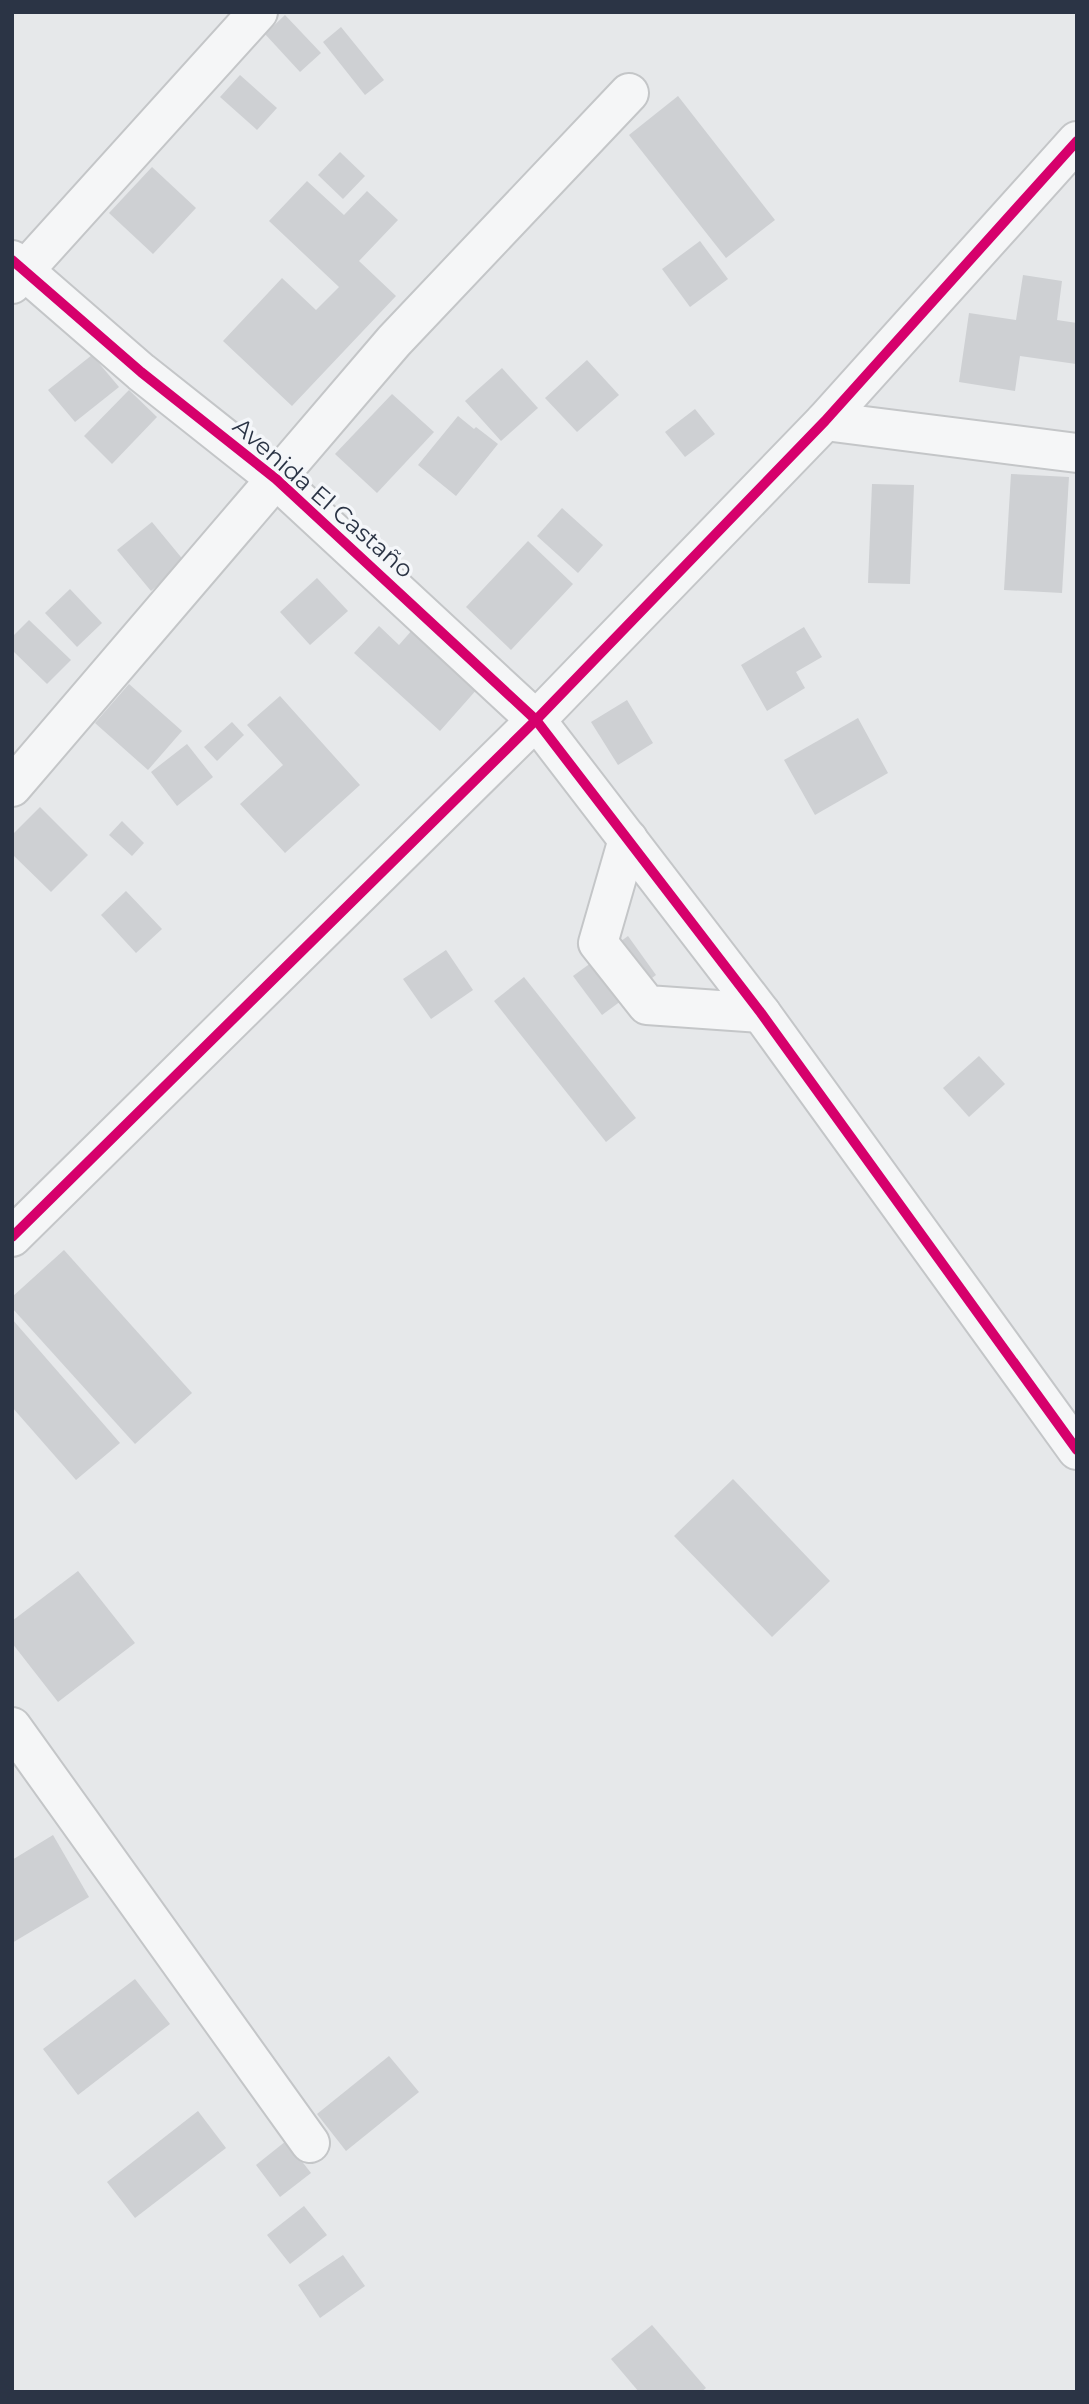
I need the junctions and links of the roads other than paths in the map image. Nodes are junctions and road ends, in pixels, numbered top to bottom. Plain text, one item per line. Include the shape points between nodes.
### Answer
1 (258, 12) edge
2 (629, 93) dead end
3 (1072, 155) edge
4 (16, 271) edge
5 (825, 421) junction
6 (1077, 453) edge
7 (276, 479) junction
8 (536, 720) junction
9 (12, 787) edge
10 (628, 839) junction
11 (761, 1013) junction
12 (12, 1237) edge
13 (1077, 1450) edge
14 (12, 1727) edge
15 (310, 2143) dead end

1 - 4 street
2 - 7 street via 394,341
3 - 5 street
4 - 7 street, Avenida El Castaño
5 - 6 street
5 - 8 street
7 - 8 street, Avenida El Castaño
7 - 9 street
8 - 10 street, Avenida El Castaño
8 - 12 street
10 - 11 street, Avenida El Castaño
10 - 11 street via 598,943 647,1005
11 - 13 street, Avenida El Castaño
14 - 15 street

